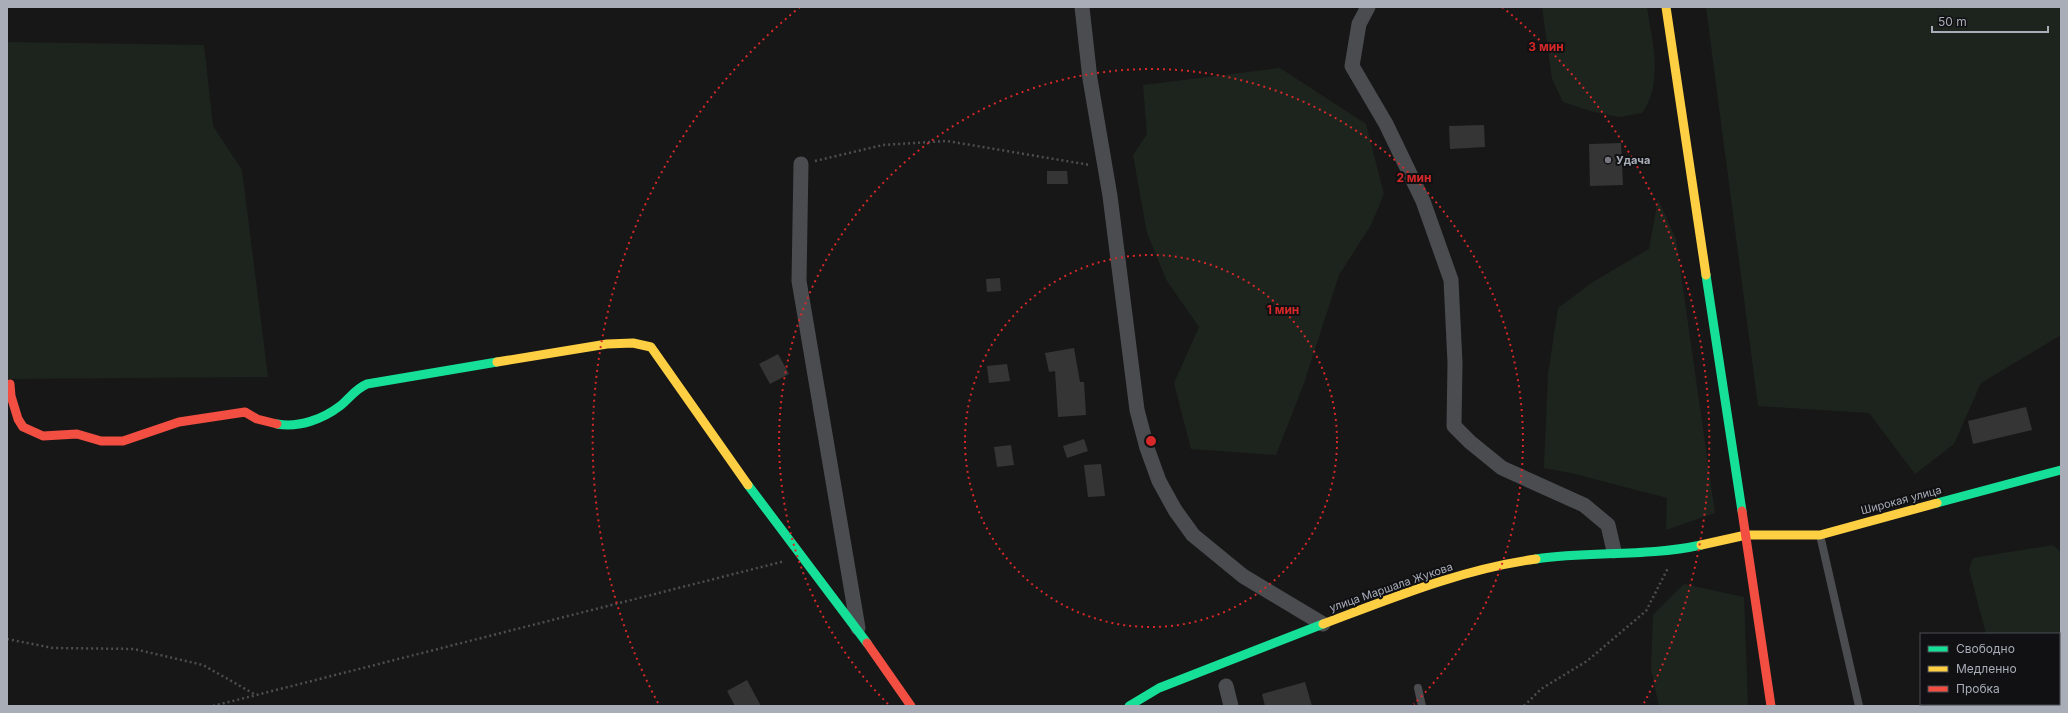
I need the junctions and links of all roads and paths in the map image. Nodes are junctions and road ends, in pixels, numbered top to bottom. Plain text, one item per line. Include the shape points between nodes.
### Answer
1 (1082, 7) edge
2 (1368, 7) edge
3 (1666, 7) edge
4 (801, 164) joint
5 (1106, 168) junction
6 (10, 384) dead end
7 (2061, 470) edge
8 (1746, 535) junction
9 (1820, 535) junction
10 (1678, 550) junction
11 (1614, 551) junction
12 (801, 557) junction
13 (1322, 624) junction
14 (858, 631) junction
15 (7, 639) edge
16 (1226, 686) dead end
17 (1418, 688) dead end
18 (256, 695) junction
19 (214, 706) edge
20 (911, 706) edge
21 (1129, 706) edge
22 (1231, 706) edge
23 (1422, 706) edge
24 (1524, 706) edge
25 (1771, 706) edge
26 (1858, 706) edge

1 - 5 street via 1090,79
2 - 11 street via 1359,24 1352,66 1386,124 1423,201 1451,280 1456,363 1454,426 1502,468 1584,505 1608,525
3 - 8 street
4 - 5 path via 883,145 947,141
4 - 14 street via 799,281
5 - 13 street via 1137,410 1159,481 1193,535 1243,576
6 - 12 street via 18,419 32,432 43,436 77,434 112,442 123,441 179,422 245,412 274,425 294,425 328,414 362,387 388,380 607,344 633,343 651,347
7 - 9 street, Широкая улица
8 - 9 street, Широкая улица
8 - 10 street, улица Маршала Жукова
8 - 25 street
9 - 26 lane
10 - 11 street, улица Маршала Жукова
10 - 24 path via 1646,611 1587,661 1541,689
11 - 13 street, улица Маршала Жукова via 1513,562 1434,583
12 - 14 street
12 - 18 path
13 - 21 street, улица Маршала Жукова via 1160,688
14 - 20 street
15 - 18 path via 53,648 134,650 203,665
16 - 22 street
17 - 23 lane
18 - 19 path

